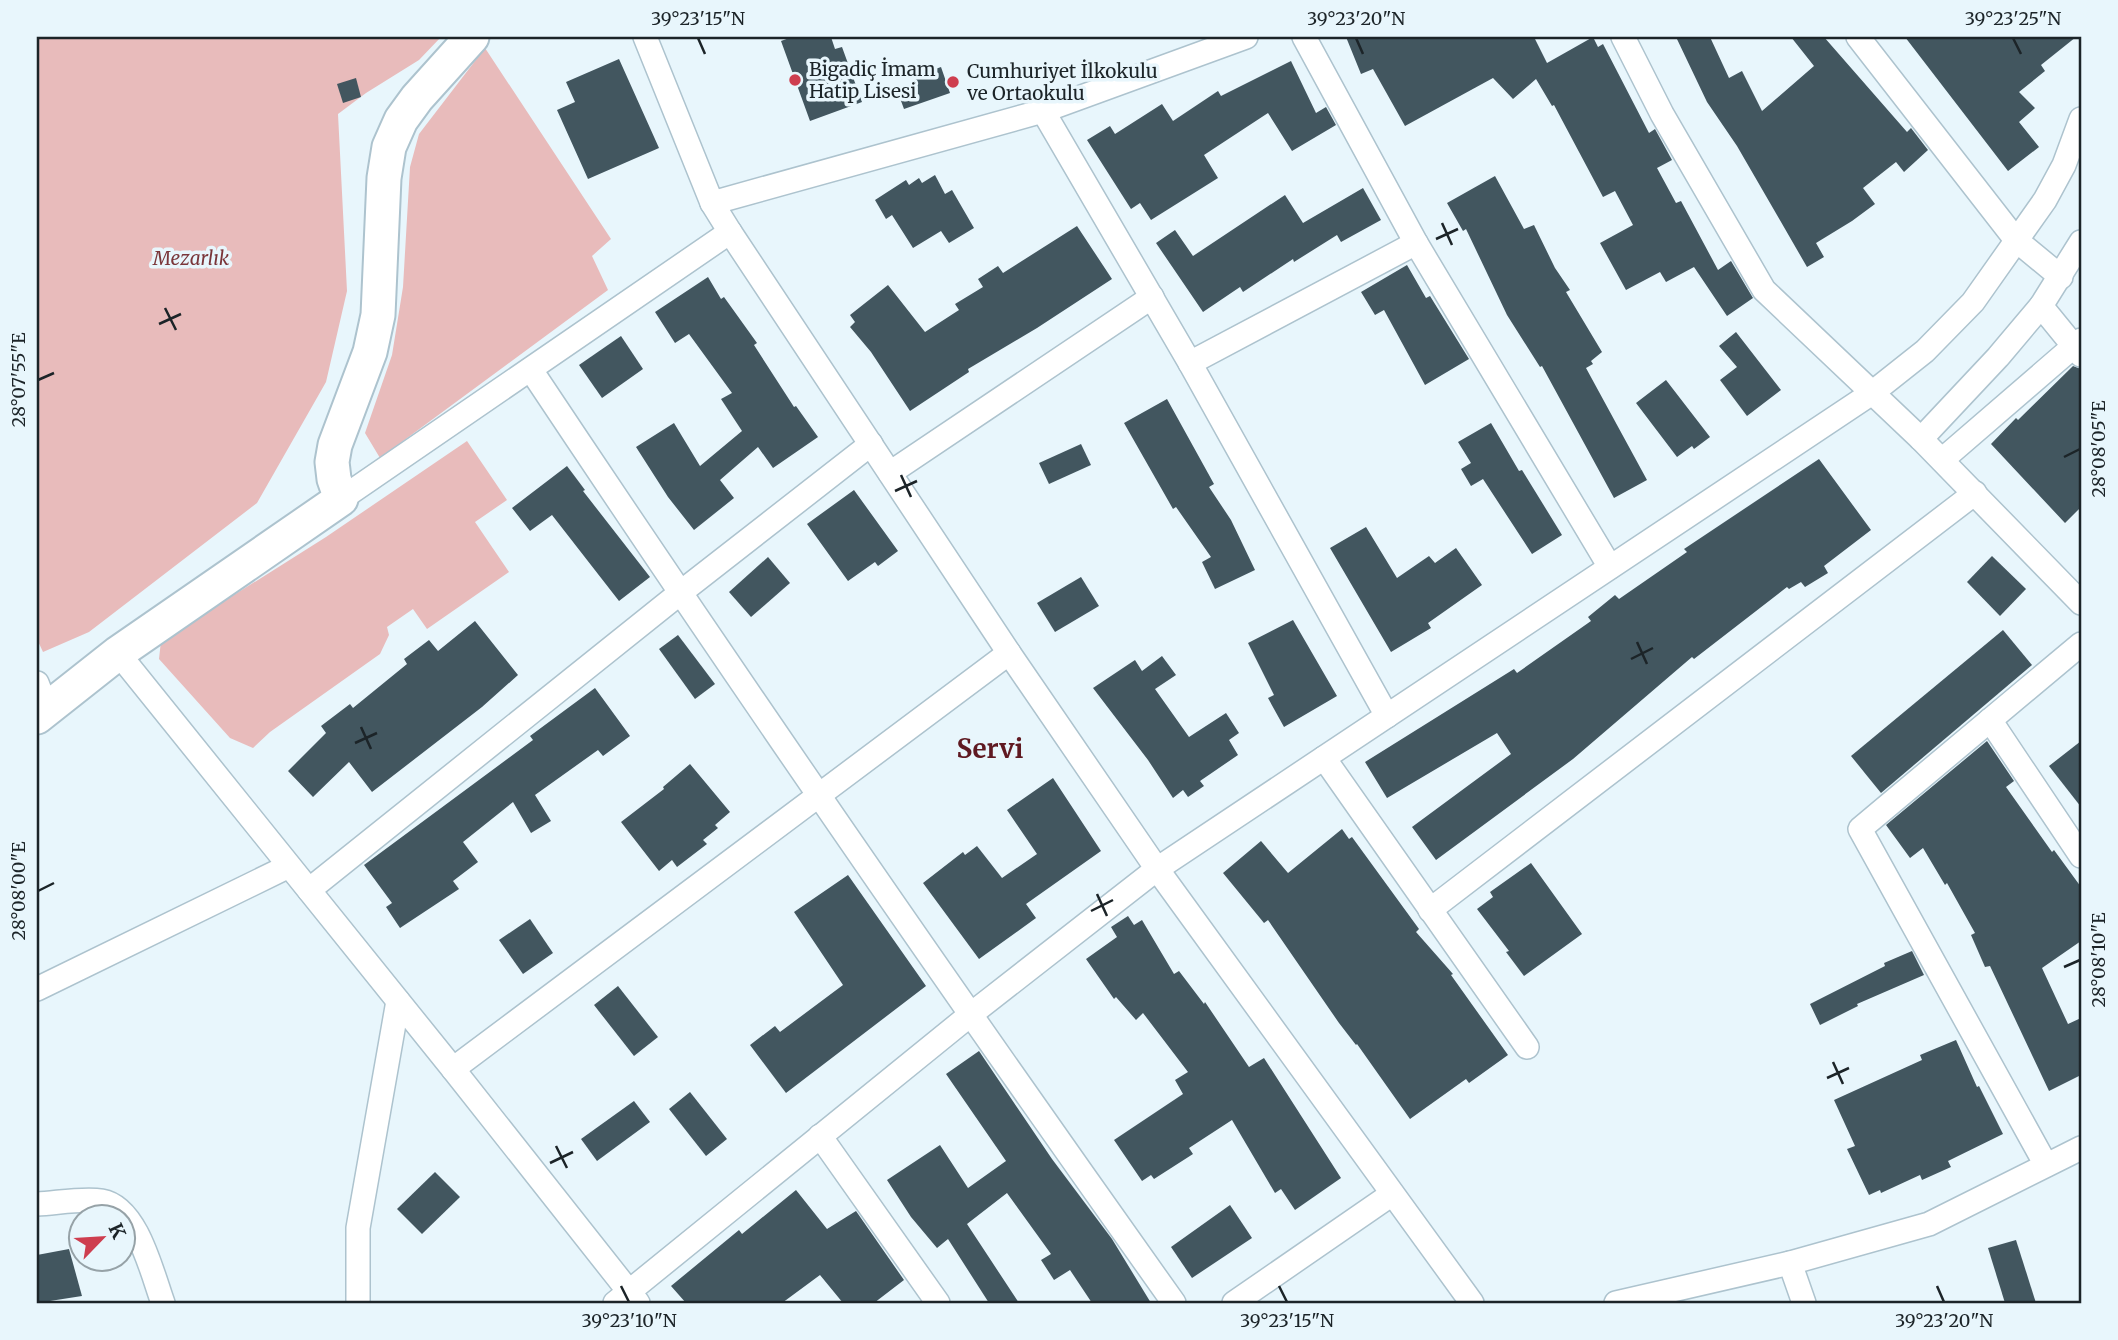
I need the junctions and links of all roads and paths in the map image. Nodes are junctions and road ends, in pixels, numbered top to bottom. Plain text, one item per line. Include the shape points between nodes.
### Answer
1 (472, 37) edge
2 (645, 37) edge
3 (1246, 37) edge
4 (1304, 37) edge
5 (1623, 37) edge
6 (1858, 37) edge
7 (1043, 111) junction
8 (2081, 119) edge
9 (712, 203) junction
10 (730, 232) junction
11 (2016, 240) junction
12 (2081, 242) edge
13 (1416, 243) junction
14 (2061, 277) junction
15 (1152, 297) junction
16 (2041, 306) junction
17 (2079, 348) edge
18 (1191, 363) junction
19 (531, 370) junction
20 (1872, 393) junction
21 (1921, 439) junction
22 (871, 444) junction
23 (1942, 460) junction
24 (890, 473) junction
25 (1975, 493) junction
26 (341, 499) junction
27 (1610, 568) junction
28 (680, 593) junction
29 (2081, 603) edge
30 (2081, 644) edge
31 (118, 653) junction
32 (1009, 653) junction
33 (40, 703) edge
34 (1387, 716) junction
35 (1990, 720) junction
36 (1324, 758) junction
37 (820, 795) junction
38 (2081, 856) edge
39 (289, 866) junction
40 (1157, 869) junction
41 (309, 890) junction
42 (1430, 910) junction
43 (37, 989) edge
44 (398, 1001) junction
45 (970, 1015) junction
46 (1527, 1047) dead end
47 (453, 1069) junction
48 (820, 1136) junction
49 (2081, 1148) edge
50 (2046, 1166) junction
51 (1392, 1194) junction
52 (37, 1204) edge
53 (1790, 1263) junction
54 (627, 1300) edge
55 (163, 1303) edge
56 (358, 1303) edge
57 (937, 1303) edge
58 (1174, 1303) edge
59 (1234, 1303) edge
60 (1472, 1303) edge
61 (1616, 1303) edge
62 (1804, 1303) edge

1 - 26 street via 401,120 389,147 378,315 332,462
2 - 9 street
3 - 7 street
4 - 13 street
5 - 20 street via 1764,290
6 - 11 street
7 - 9 street
7 - 15 street
8 - 11 street via 2064,165
9 - 10 street
10 - 19 street
10 - 22 street
11 - 14 street
11 - 20 street via 1949,329
12 - 14 street
13 - 18 street
13 - 27 street
14 - 16 street
15 - 18 street
15 - 24 street
16 - 17 street
16 - 21 street
17 - 23 street
18 - 34 street
19 - 26 street
19 - 28 street
20 - 21 street
20 - 27 street
21 - 23 street
22 - 24 street
22 - 28 street
23 - 25 street
24 - 32 street
25 - 29 street
25 - 42 street
26 - 31 street
27 - 34 street
28 - 37 street
28 - 41 street
30 - 35 street
31 - 33 street
31 - 39 street
32 - 37 street
32 - 40 street
34 - 36 street
35 - 38 street
35 - 50 street via 1860,830
36 - 40 street
36 - 42 street
37 - 45 street
37 - 47 street
39 - 41 street
39 - 43 street
40 - 45 street
40 - 51 street
41 - 44 street
42 - 46 street
44 - 47 street
44 - 56 street via 358,1228
45 - 48 street
45 - 58 street
47 - 54 street
48 - 54 street
48 - 57 street
49 - 50 street
50 - 53 street via 1929,1224
51 - 59 street
51 - 60 street
52 - 55 street via 99,1200 120,1208 134,1226
53 - 61 street
53 - 62 street

